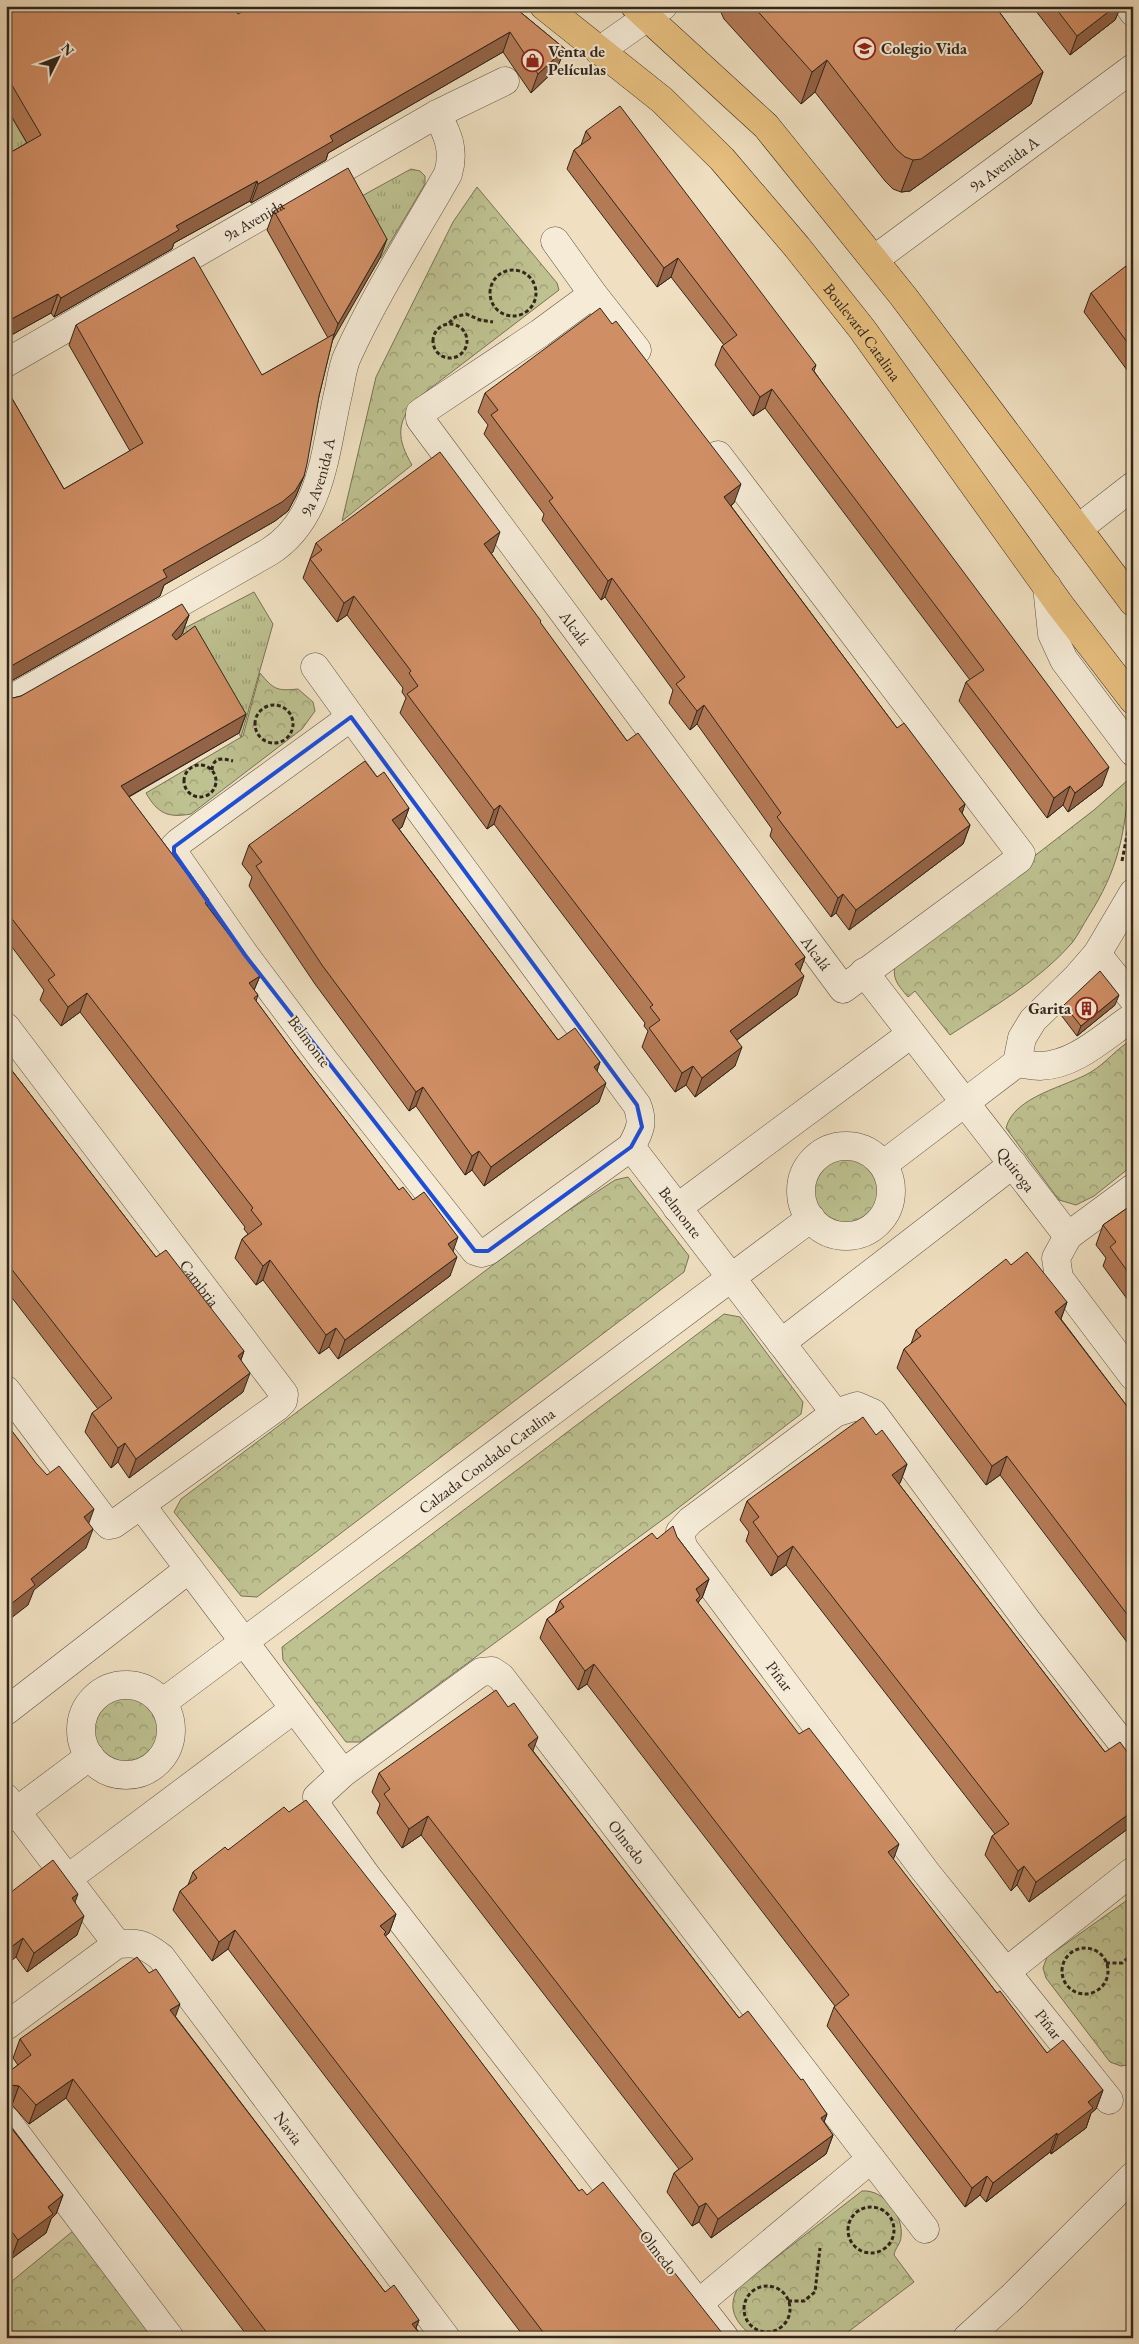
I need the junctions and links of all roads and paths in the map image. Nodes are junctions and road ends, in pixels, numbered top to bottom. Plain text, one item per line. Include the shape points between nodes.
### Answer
1 (544, 6) edge
2 (1129, 6) edge
3 (649, 10) edge
4 (1133, 12) edge
5 (599, 52) junction
6 (1133, 68) edge
7 (504, 81) dead end
8 (437, 114) junction
9 (556, 241) dead end
10 (875, 260) junction
11 (593, 294) junction
12 (505, 315) junction
13 (501, 320) dead end
14 (496, 322) dead end
15 (449, 324) junction
16 (6, 363) edge
17 (653, 371) edge
18 (701, 432) edge
19 (1133, 486) edge
20 (1079, 528) junction
21 (1047, 586) junction
22 (1133, 602) edge
23 (315, 667) dead end
24 (1133, 700) edge
25 (6, 702) edge
26 (351, 717) junction
27 (259, 736) joint
28 (1133, 752) edge
29 (1133, 805) edge
30 (1132, 893) edge
31 (1097, 954) junction
32 (864, 972) junction
33 (1133, 999) edge
34 (1126, 1022) edge
35 (6, 1027) edge
36 (911, 1034) junction
37 (1017, 1063) junction
38 (964, 1102) junction
39 (631, 1147) junction
40 (884, 1164) junction
41 (1013, 1164) junction
42 (1133, 1188) edge
43 (677, 1208) junction
44 (810, 1218) junction
45 (1068, 1236) junction
46 (730, 1278) junction
47 (781, 1344) junction
48 (1133, 1376) edge
49 (6, 1390) edge
50 (835, 1413) junction
51 (141, 1505) junction
52 (188, 1569) junction
53 (244, 1642) junction
54 (162, 1703) junction
55 (294, 1709) junction
56 (6, 1711) edge
57 (90, 1756) junction
58 (1133, 1757) edge
59 (343, 1773) junction
60 (10, 1810) edge
61 (1133, 1871) edge
62 (67, 1879) junction
63 (117, 1944) junction
64 (1133, 1954) edge
65 (1106, 1963) junction
66 (1007, 1971) junction
67 (6, 2026) edge
68 (1109, 2100) dead end
69 (6, 2120) edge
70 (871, 2159) junction
71 (1133, 2176) edge
72 (925, 2229) dead end
73 (840, 2230) dead end
74 (848, 2230) junction
75 (822, 2243) dead end
76 (788, 2301) junction
77 (699, 2303) junction
78 (170, 2338) edge
79 (446, 2338) edge
80 (726, 2338) edge
81 (967, 2338) edge

1 - 5 main road, Boulevard Catalina
2 - 4 street
3 - 5 street
3 - 10 main road via 766,126
5 - 21 main road, Boulevard Catalina via 662,100 722,159 797,247 862,329
6 - 10 street, 9a Avenida A
7 - 8 street, 9a Avenida
8 - 16 street, 9a Avenida
8 - 25 street, 9a Avenida A via 451,144 448,174 346,359 315,491 297,528 269,552
9 - 11 street
10 - 20 main road
11 - 17 street
11 - 32 street, Alcalá via 420,413 420,419 843,989
12 - 12 path via 492,302 491,286 500,274 523,272 536,289 534,303 517,316
12 - 13 path
14 - 15 path via 466,314 455,317
15 - 15 path via 460,326 467,335 465,351 456,358 445,358 433,345 434,333
18 - 32 street, Alcalá via 1021,854 1019,859
19 - 20 street
20 - 22 main road
21 - 24 main road, Boulevard Catalina
21 - 28 street via 1052,634 1064,660
23 - 26 street, Belmonte
26 - 39 street, Belmonte via 637,1105 642,1127
26 - 39 street, Belmonte via 179,842 174,853 323,1059 474,1251 488,1250
27 - 27 path via 255,724 260,712 272,706 288,712 293,722 287,739 270,743
29 - 30 path via 1118,876 1122,887
30 - 31 street
31 - 33 street
31 - 37 street via 1032,1020 1022,1038
32 - 36 street
34 - 37 street via 1071,1058 1040,1066
35 - 51 street, Cambria via 284,1394 277,1407
36 - 38 street
36 - 43 street
37 - 38 street
38 - 40 street
38 - 41 street, Quiroga
39 - 43 street, Belmonte
40 - 44 street via 892,1190 890,1204 874,1227 860,1234 844,1236 829,1232
40 - 44 street via 859,1147 831,1147 819,1154 808,1166 802,1180 801,1196
41 - 45 street, Quiroga
41 - 47 street
42 - 45 street
43 - 46 street, Belmonte
44 - 46 street, Calzada Condado Catalina
45 - 48 street via 1056,1258 1059,1278
46 - 47 street
46 - 53 street, Calzada Condado Catalina
47 - 50 street
49 - 51 street, Cambria via 109,1525
50 - 58 street, Piñar via 857,1406 873,1413
50 - 66 street, Piñar via 690,1522 680,1532 680,1540 920,1863
51 - 52 street
52 - 53 street
52 - 56 street
53 - 54 street, Calzada Condado Catalina
53 - 55 street
54 - 57 street via 169,1716 169,1744 153,1766 140,1773 112,1773 100,1767
54 - 57 street via 140,1686 111,1686 99,1693 89,1703 80,1730
55 - 59 street
55 - 62 street
57 - 60 street
59 - 70 street, Olmedo via 481,1672 492,1671 501,1677
59 - 77 street, Olmedo via 317,1796 319,1809 378,1890
60 - 62 street
61 - 66 street
62 - 63 street
63 - 67 street
63 - 79 street, Navia via 135,1942 161,1957
64 - 65 path via 1122,1963
65 - 65 path via 1108,1976 1099,1990 1092,1993 1070,1990 1062,1978 1066,1956 1078,1949 1094,1950
66 - 68 street, Piñar
69 - 78 street
70 - 72 street, Olmedo
70 - 77 street
71 - 81 street
73 - 74 path
74 - 74 path via 858,2211 872,2207 887,2213 894,2227 890,2243 870,2254 857,2248 848,2236
75 - 76 path via 814,2292 804,2301
76 - 76 path via 786,2321 774,2331 752,2327 744,2315 745,2300 760,2286 776,2288
77 - 80 street, Olmedo

